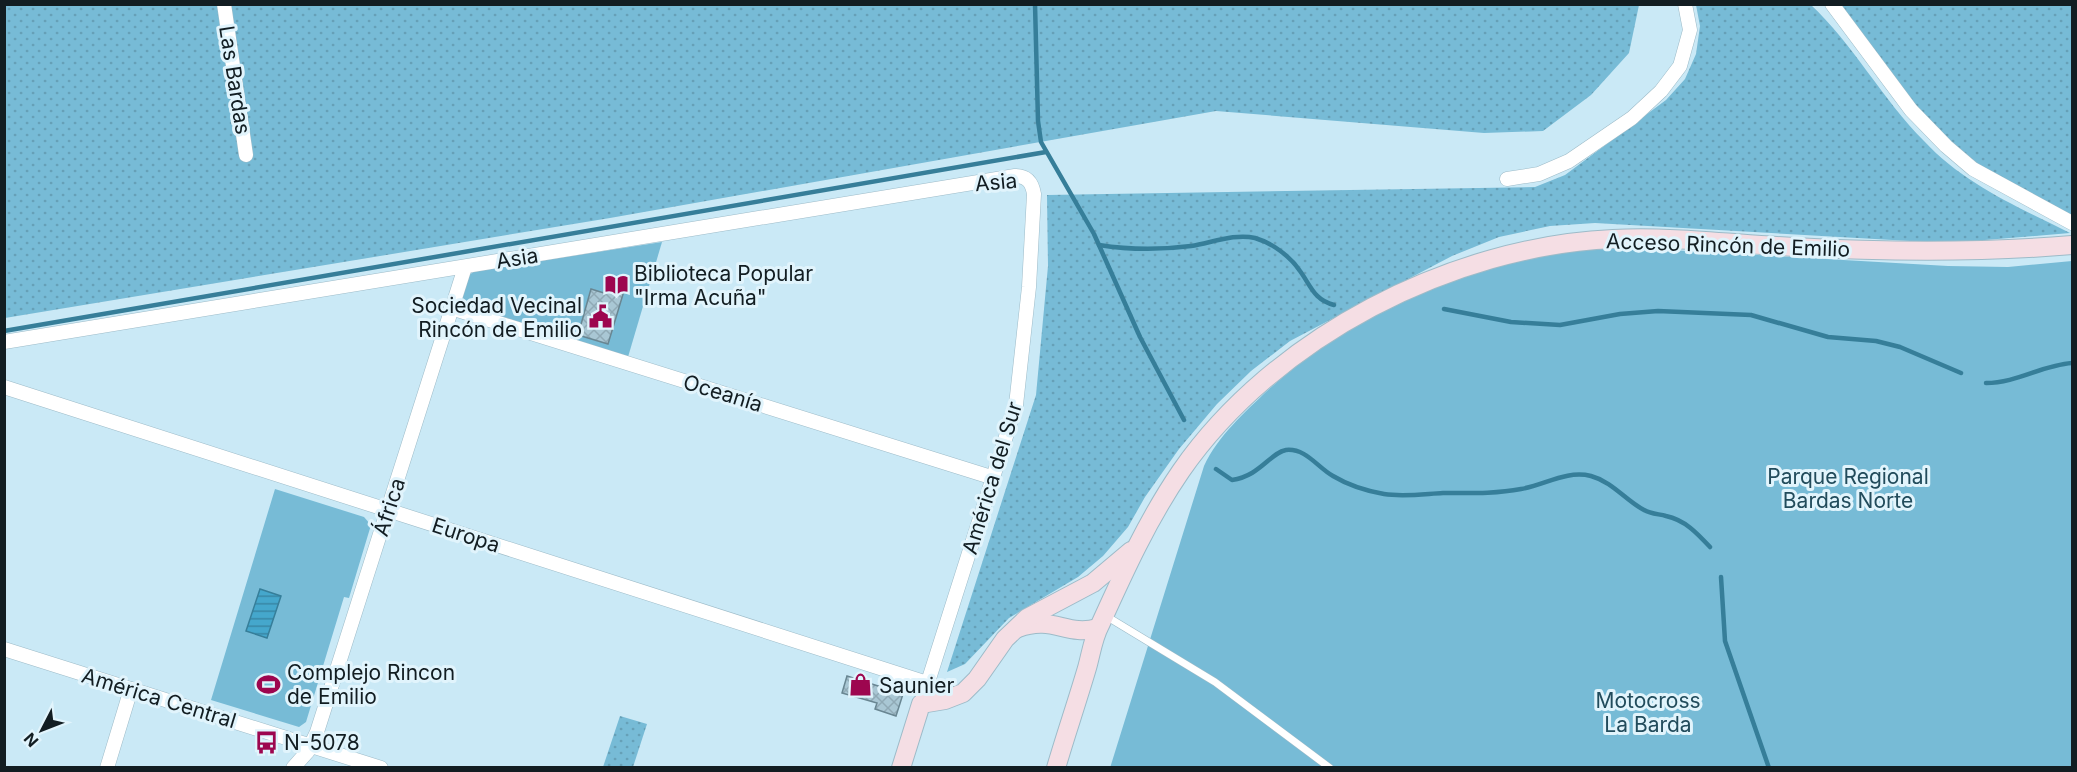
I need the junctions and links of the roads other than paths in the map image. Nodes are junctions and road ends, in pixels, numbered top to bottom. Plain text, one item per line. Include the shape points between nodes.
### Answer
1 (224, 4) edge
2 (1685, 4) edge
3 (1832, 4) edge
4 (246, 155) dead end
5 (1507, 179) dead end
6 (1029, 180) joint
7 (2073, 223) edge
8 (2073, 245) edge
9 (465, 267) junction
10 (452, 308) junction
11 (4, 342) edge
12 (4, 387) edge
13 (994, 478) junction
14 (388, 510) junction
15 (1138, 544) junction
16 (1101, 622) junction
17 (1014, 629) junction
18 (4, 650) edge
19 (927, 683) junction
20 (131, 689) junction
21 (921, 704) junction
22 (312, 746) junction
23 (107, 768) edge
24 (293, 768) edge
25 (381, 768) edge
26 (901, 768) edge
27 (1056, 768) edge
28 (1330, 768) edge

1 - 4 street, Las Bardas
2 - 5 street via 1690,30 1680,66 1660,92 1632,118 1569,160 1539,174
3 - 7 street via 1911,110 1946,146 1973,169
6 - 9 street, Asia via 1015,176
6 - 13 street, América del Sur via 1033,206 1019,390
8 - 15 main road, Acceso Rincón de Emilio via 1907,252 1615,239 1554,245 1462,268 1404,291 1343,324 1267,379 1223,421 1183,468
9 - 10 street, África
9 - 11 street, Asia
10 - 13 street, Oceanía
10 - 14 street, África
12 - 14 street, Europa
13 - 19 street, América del Sur
14 - 19 street, Europa
14 - 22 street, África
15 - 16 main road, Acceso Rincón de Emilio
15 - 17 main road, Acceso Rincón de Emilio via 1093,583 1035,612
16 - 17 main road via 1080,632 1043,622
16 - 27 main road, Acceso Rincón de Emilio
16 - 28 lane via 1215,682
17 - 21 main road, Acceso Rincón de Emilio via 963,693
18 - 20 street, América Central
19 - 21 street, América del Sur
20 - 22 street, América Central
20 - 23 street
21 - 26 main road, América del Sur
22 - 24 street
22 - 25 street, América Central

